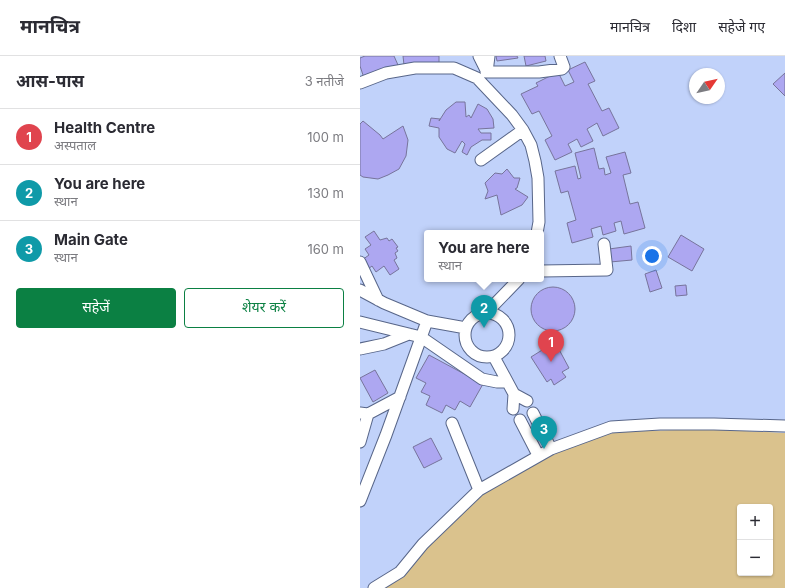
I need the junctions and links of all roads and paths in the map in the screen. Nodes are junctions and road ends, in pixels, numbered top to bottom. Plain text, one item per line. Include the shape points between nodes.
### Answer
1 (479, 56) edge
2 (489, 56) edge
3 (560, 56) edge
4 (487, 72) junction
5 (477, 78) junction
6 (360, 83) edge
7 (523, 130) junction
8 (481, 160) dead end
9 (538, 230) edge
10 (604, 244) dead end
11 (362, 271) edge
12 (544, 271) edge
13 (516, 282) edge
14 (360, 290) edge
15 (378, 300) junction
16 (488, 312) junction
17 (427, 321) junction
18 (360, 322) edge
19 (466, 328) junction
20 (409, 334) junction
21 (421, 337) junction
22 (360, 349) edge
23 (494, 357) junction
24 (507, 382) junction
25 (514, 394) junction
26 (400, 397) junction
27 (527, 401) dead end
28 (513, 409) dead end
29 (533, 413) dead end
30 (364, 414) edge
31 (520, 420) dead end
32 (452, 423) dead end
33 (785, 426) edge
34 (360, 442) edge
35 (551, 449) junction
36 (538, 455) junction
37 (479, 490) junction
38 (360, 501) edge
39 (374, 588) edge

1 - 4 street
2 - 4 street
3 - 4 street via 564,67 559,70
4 - 5 street
5 - 6 street via 454,68 415,68 386,73
5 - 7 street
7 - 8 street
7 - 9 street via 536,161
10 - 12 street via 607,270
11 - 15 street
13 - 16 street
14 - 15 street
15 - 17 street
16 - 19 street via 476,316
16 - 23 street via 504,321 509,331 506,346
17 - 19 street
17 - 21 street
18 - 20 street
19 - 23 street via 466,342 472,352 483,357
20 - 21 street
20 - 22 street via 384,344
21 - 24 street via 482,379
21 - 26 street
23 - 24 street
24 - 25 street
25 - 27 street
25 - 28 street
26 - 30 street
26 - 38 street
29 - 35 street
30 - 34 street
31 - 36 street
32 - 37 street
33 - 35 street via 660,424 611,427
35 - 36 street
36 - 37 street
37 - 39 street via 423,544 400,572

